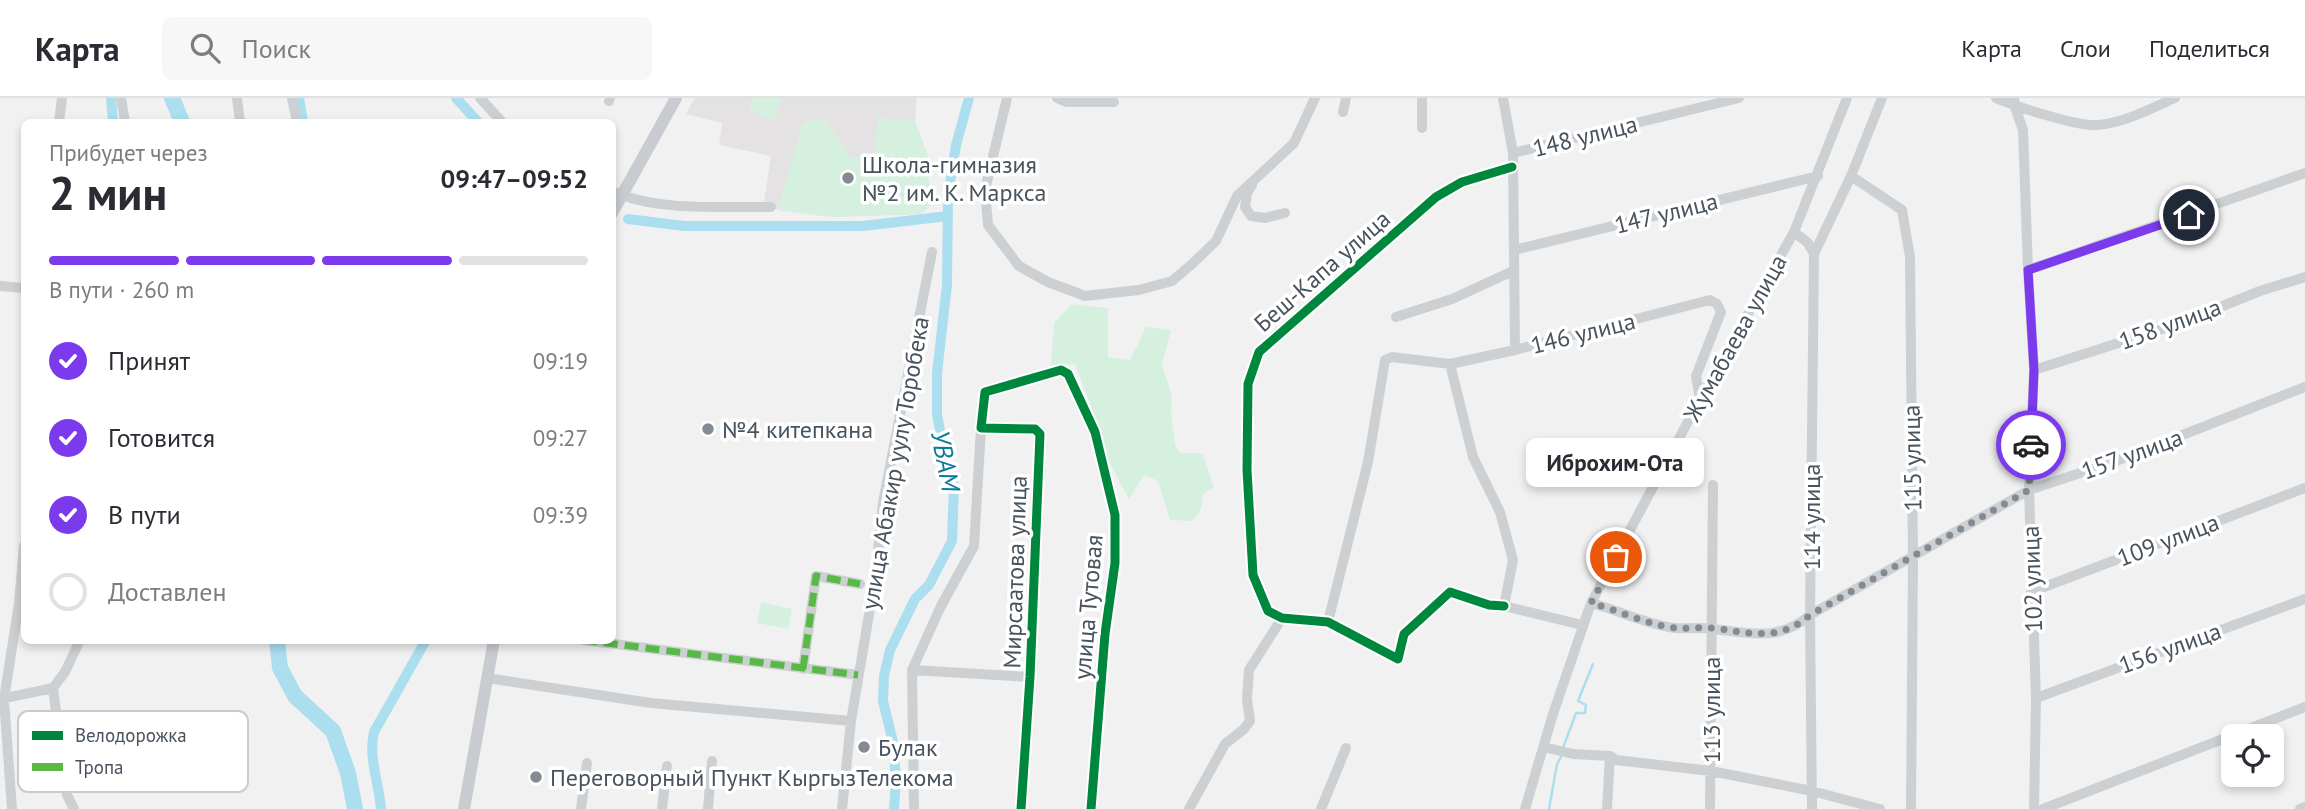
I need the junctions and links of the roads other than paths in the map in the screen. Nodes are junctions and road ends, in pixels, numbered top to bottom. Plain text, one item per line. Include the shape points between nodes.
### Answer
1 (62, 98) edge
2 (121, 98) edge
3 (237, 98) edge
4 (292, 98) edge
5 (480, 98) edge
6 (676, 98) edge
7 (1007, 98) edge
8 (1057, 98) edge
9 (1315, 98) edge
10 (1346, 98) edge
11 (1422, 98) edge
12 (1503, 98) edge
13 (1739, 98) edge
14 (1847, 98) edge
15 (1882, 98) edge
16 (1996, 98) edge
17 (2175, 98) edge
18 (1114, 102) dead end
19 (2015, 102) edge
20 (1342, 112) dead end
21 (59, 119) edge
22 (124, 119) edge
23 (240, 119) edge
24 (296, 119) edge
25 (499, 119) edge
26 (1422, 128) dead end
27 (1513, 153) junction
28 (1511, 167) junction
29 (2305, 173) edge
30 (1257, 175) junction
31 (1818, 176) junction
32 (1851, 176) junction
33 (618, 196) edge
34 (771, 207) dead end
35 (1285, 213) dead end
36 (1794, 232) junction
37 (1514, 250) junction
38 (932, 252) dead end
39 (1814, 254) junction
40 (2028, 270) junction
41 (1513, 271) junction
42 (2305, 277) edge
43 (0, 286) edge
44 (21, 288) edge
45 (1396, 317) dead end
46 (1515, 350) junction
47 (1450, 364) junction
48 (2034, 370) junction
49 (2305, 387) edge
50 (1700, 399) junction
51 (981, 428) junction
52 (1713, 485) dead end
53 (2305, 488) edge
54 (2029, 490) junction
55 (1913, 558) junction
56 (21, 580) edge
57 (860, 584) dead end
58 (2031, 592) junction
59 (2305, 599) edge
60 (1591, 603) junction
61 (1504, 606) junction
62 (1810, 615) junction
63 (1282, 618) junction
64 (1328, 622) junction
65 (1582, 625) junction
66 (1712, 628) junction
67 (78, 644) edge
68 (493, 644) edge
69 (613, 644) edge
70 (803, 669) junction
71 (912, 670) junction
72 (858, 675) junction
73 (1030, 677) junction
74 (487, 678) junction
75 (53, 688) junction
76 (2036, 698) junction
77 (2, 699) edge
78 (2305, 707) edge
79 (56, 711) edge
80 (851, 722) junction
81 (1544, 747) junction
82 (1346, 748) dead end
83 (1610, 756) junction
84 (712, 761) dead end
85 (587, 763) dead end
86 (667, 766) dead end
87 (1711, 771) junction
88 (1812, 791) junction
89 (66, 792) edge
90 (2305, 807) edge
91 (12, 809) edge
92 (75, 809) edge
93 (464, 809) edge
94 (581, 809) edge
95 (662, 809) edge
96 (708, 809) edge
97 (842, 809) edge
98 (914, 809) edge
99 (1021, 809) edge
100 (1091, 809) edge
101 (1189, 809) edge
102 (1321, 809) edge
103 (1525, 809) edge
104 (1607, 809) edge
105 (1710, 809) edge
106 (1812, 809) edge
107 (1880, 809) edge
108 (1911, 809) edge
109 (2034, 809) edge
110 (2043, 809) edge
111 (2300, 809) edge

1 - 21 street
2 - 22 street
3 - 23 street
4 - 24 street
5 - 25 street
6 - 33 main road
7 - 30 street via 985,190 988,225 1019,266 1085,296 1172,281 1216,240 1237,196
8 - 18 street
9 - 30 street via 1294,143
10 - 20 street
11 - 26 street
12 - 27 street, 146 улица
13 - 27 street, 148 улица
14 - 31 street, Жумабаева улица
15 - 32 street
16 - 19 street
17 - 19 street via 2132,117 2095,126
19 - 40 street, 102 улица via 2023,130
27 - 28 street, 146 улица
28 - 37 street, 146 улица
28 - 63 street, Беш-Капа улица via 1462,182 1436,197 1259,352 1248,384 1253,575 1268,611
29 - 40 street
30 - 35 street via 1247,193 1245,207 1251,216
31 - 36 street, Жумабаева улица
31 - 37 street, 147 улица
32 - 39 street
32 - 55 street, 115 улица via 1902,210 1906,226
33 - 34 street via 660,204
36 - 39 street
36 - 50 street, Жумабаева улица
37 - 41 street, 146 улица
38 - 72 street, улица Абакир уулу Торобека via 883,502
39 - 62 street, 114 улица
40 - 48 street, 102 улица
41 - 45 street via 1452,299
41 - 46 street, 146 улица
42 - 48 street, 158 улица
43 - 44 street
46 - 47 street
46 - 50 street, 146 улица via 1710,300 1721,312 1696,376
47 - 61 street via 1473,457 1500,512 1513,560
47 - 64 street via 1385,360 1368,462
48 - 54 street, 102 улица
49 - 54 street, 157 улица
50 - 60 street, Жумабаева улица
51 - 71 street via 974,547
51 - 73 street, Мирсаатова улица via 1035,429 1040,434
51 - 100 street, улица Тутовая via 985,393 1060,370 1068,374 1095,432 1115,515 1115,563
52 - 66 street, 113 улица
53 - 58 street, 109 улица
54 - 55 street, 157 улица
54 - 58 street, 102 улица
55 - 62 street, 157 улица
55 - 108 street, 115 улица
56 - 77 street
57 - 70 street, улица Абакир уулу Торобека via 816,576
58 - 76 street, 102 улица
59 - 76 street, 156 улица
60 - 65 street, Жумабаева улица
60 - 66 street, 157 улица via 1673,628
61 - 64 street via 1450,593 1404,634 1398,659
61 - 65 street
62 - 66 street, 157 улица via 1798,626 1776,633 1749,635
62 - 88 street, 114 улица
63 - 64 street
63 - 101 street via 1249,670 1250,721 1225,744
65 - 81 street, Жумабаева улица
66 - 87 street, 113 улица
67 - 75 street
68 - 74 main road
69 - 70 street
70 - 72 street
71 - 73 street, Мирсаатова улица
71 - 98 street
72 - 80 street, улица Абакир уулу Торобека
73 - 99 street, Мирсаатова улица
74 - 80 street via 651,703
74 - 93 main road
75 - 77 street
75 - 79 street
76 - 109 street, 102 улица
77 - 91 street
78 - 110 street
80 - 97 street, улица Абакир уулу Торобека
81 - 83 street
81 - 103 street, Жумабаева улица
82 - 102 street
83 - 87 street
83 - 104 street
84 - 96 street
85 - 94 street
86 - 95 street
87 - 88 street
87 - 105 street, 113 улица
88 - 106 street, 114 улица
88 - 107 street
89 - 92 street
90 - 111 street

